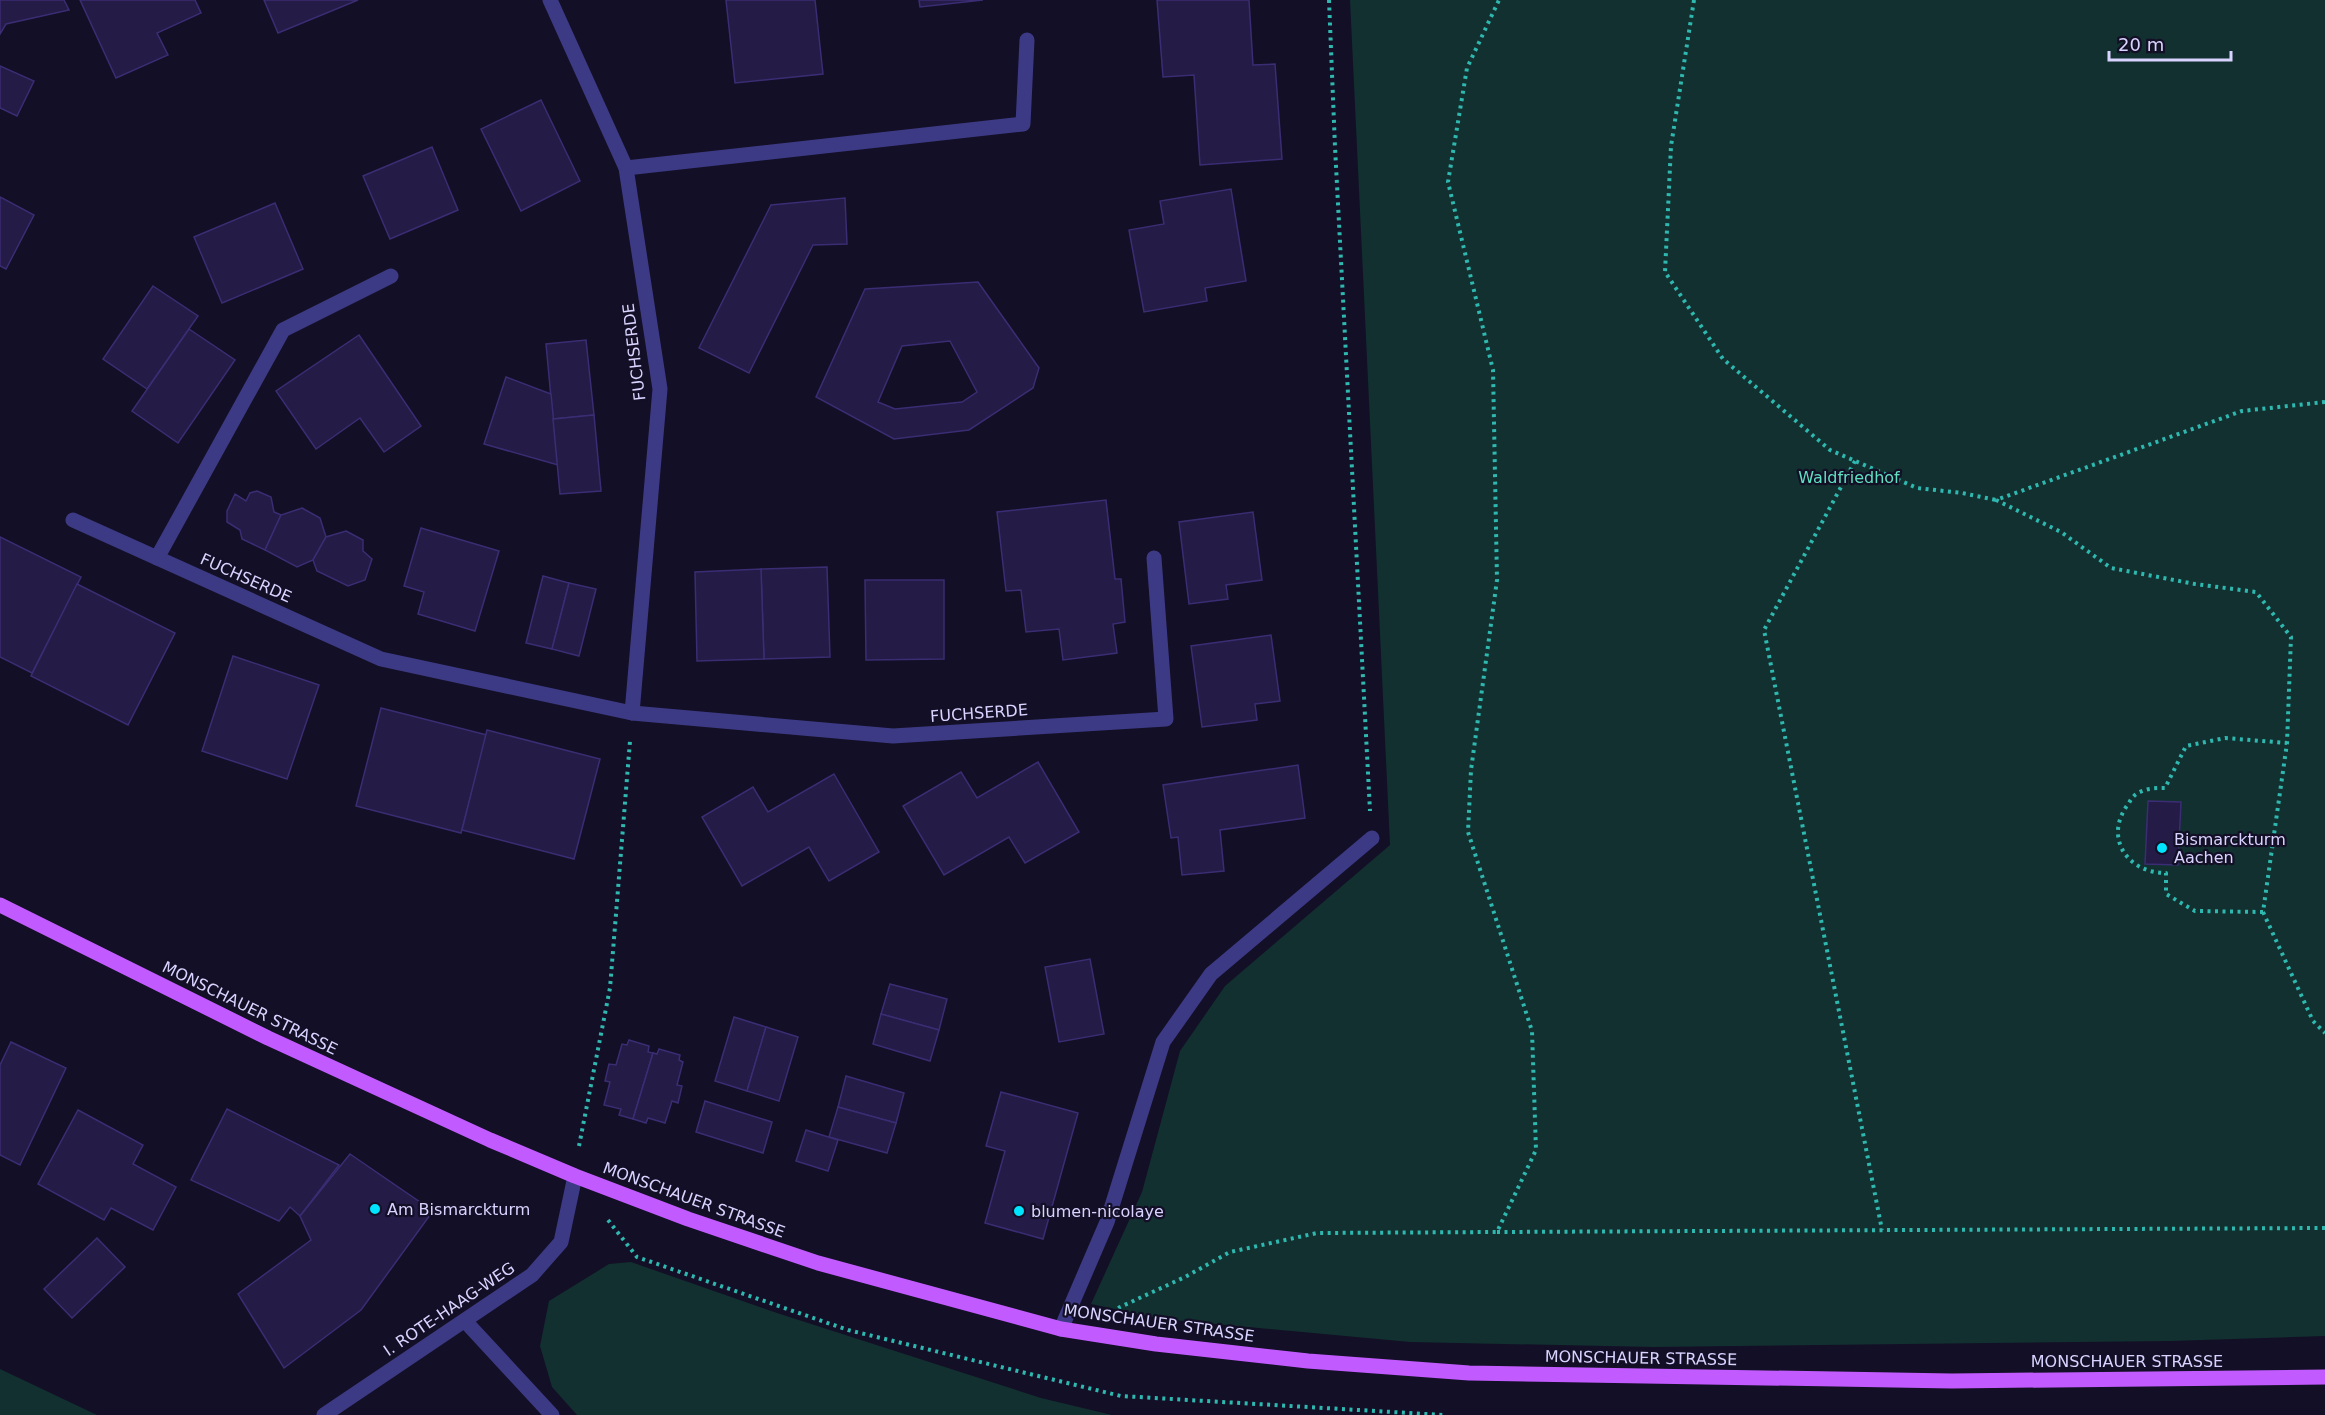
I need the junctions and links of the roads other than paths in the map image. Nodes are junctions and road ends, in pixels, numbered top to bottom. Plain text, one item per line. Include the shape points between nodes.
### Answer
1 (550, 0) edge
2 (1027, 40) dead end
3 (626, 168) junction
4 (391, 276) dead end
5 (73, 520) dead end
6 (157, 558) junction
7 (1154, 558) dead end
8 (632, 713) junction
9 (1372, 838) road end
10 (0, 905) edge
11 (575, 1176) junction
12 (465, 1321) junction
13 (1061, 1329) junction
14 (2325, 1377) edge
15 (324, 1415) edge
16 (552, 1415) edge

1 - 3 street, FUCHSERDE
2 - 3 street via 1023,124
3 - 8 street, FUCHSERDE via 660,389
4 - 6 street via 283,330
5 - 6 street, FUCHSERDE
6 - 8 street, FUCHSERDE via 381,659
7 - 8 street, FUCHSERDE via 1166,719 893,736
9 - 13 street via 1211,974 1163,1042 1107,1222
10 - 11 main road, MONSCHAUER STRASSE via 268,1038
11 - 12 street, I. ROTE-HAAG-WEG via 561,1242 532,1275
11 - 13 main road, MONSCHAUER STRASSE via 818,1263
12 - 15 street, I. ROTE-HAAG-WEG
12 - 16 street
13 - 14 main road, MONSCHAUER STRASSE via 1308,1361 1469,1373 1952,1381

